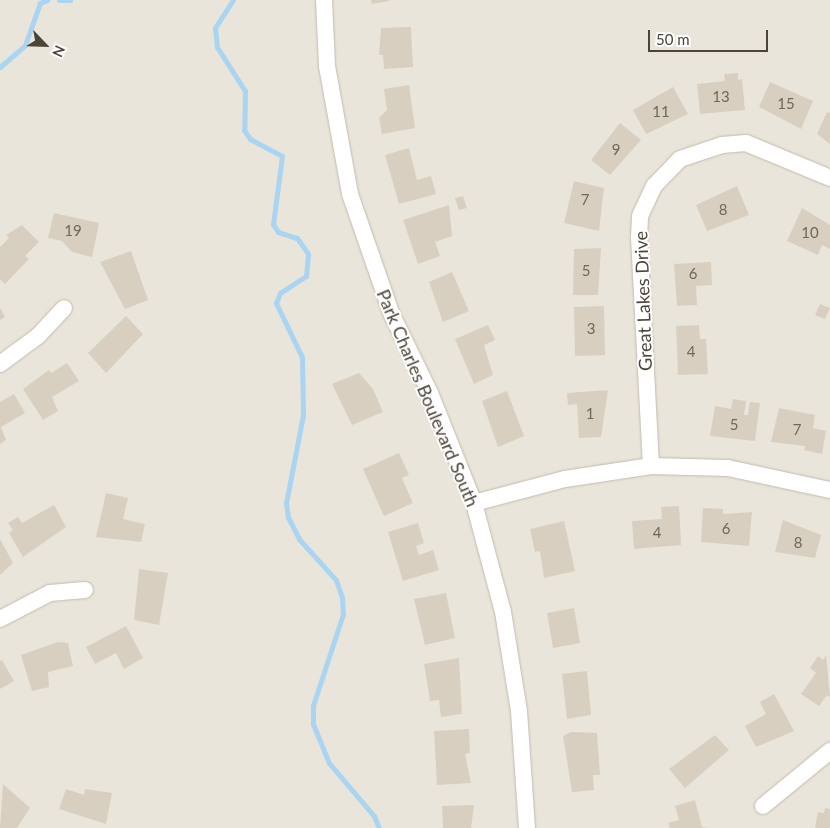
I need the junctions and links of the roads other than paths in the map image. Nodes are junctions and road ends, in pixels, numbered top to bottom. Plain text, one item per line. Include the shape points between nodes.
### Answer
1 (324, 0) edge
2 (830, 178) edge
3 (64, 308) dead end
4 (0, 364) edge
5 (651, 466) junction
6 (830, 490) edge
7 (474, 503) junction
8 (85, 590) dead end
9 (0, 619) edge
10 (830, 751) edge
11 (763, 806) dead end
12 (527, 828) edge

1 - 7 street, Park Charles Boulevard South via 327,66 350,194 392,315 430,394
2 - 5 street, Great Lakes Drive via 746,143 722,144 680,159 654,186 640,216 639,237
3 - 4 street via 38,336
5 - 6 street via 728,468
5 - 7 street via 565,479
7 - 12 street, Park Charles Boulevard South via 512,663
8 - 9 street via 50,593
10 - 11 street

